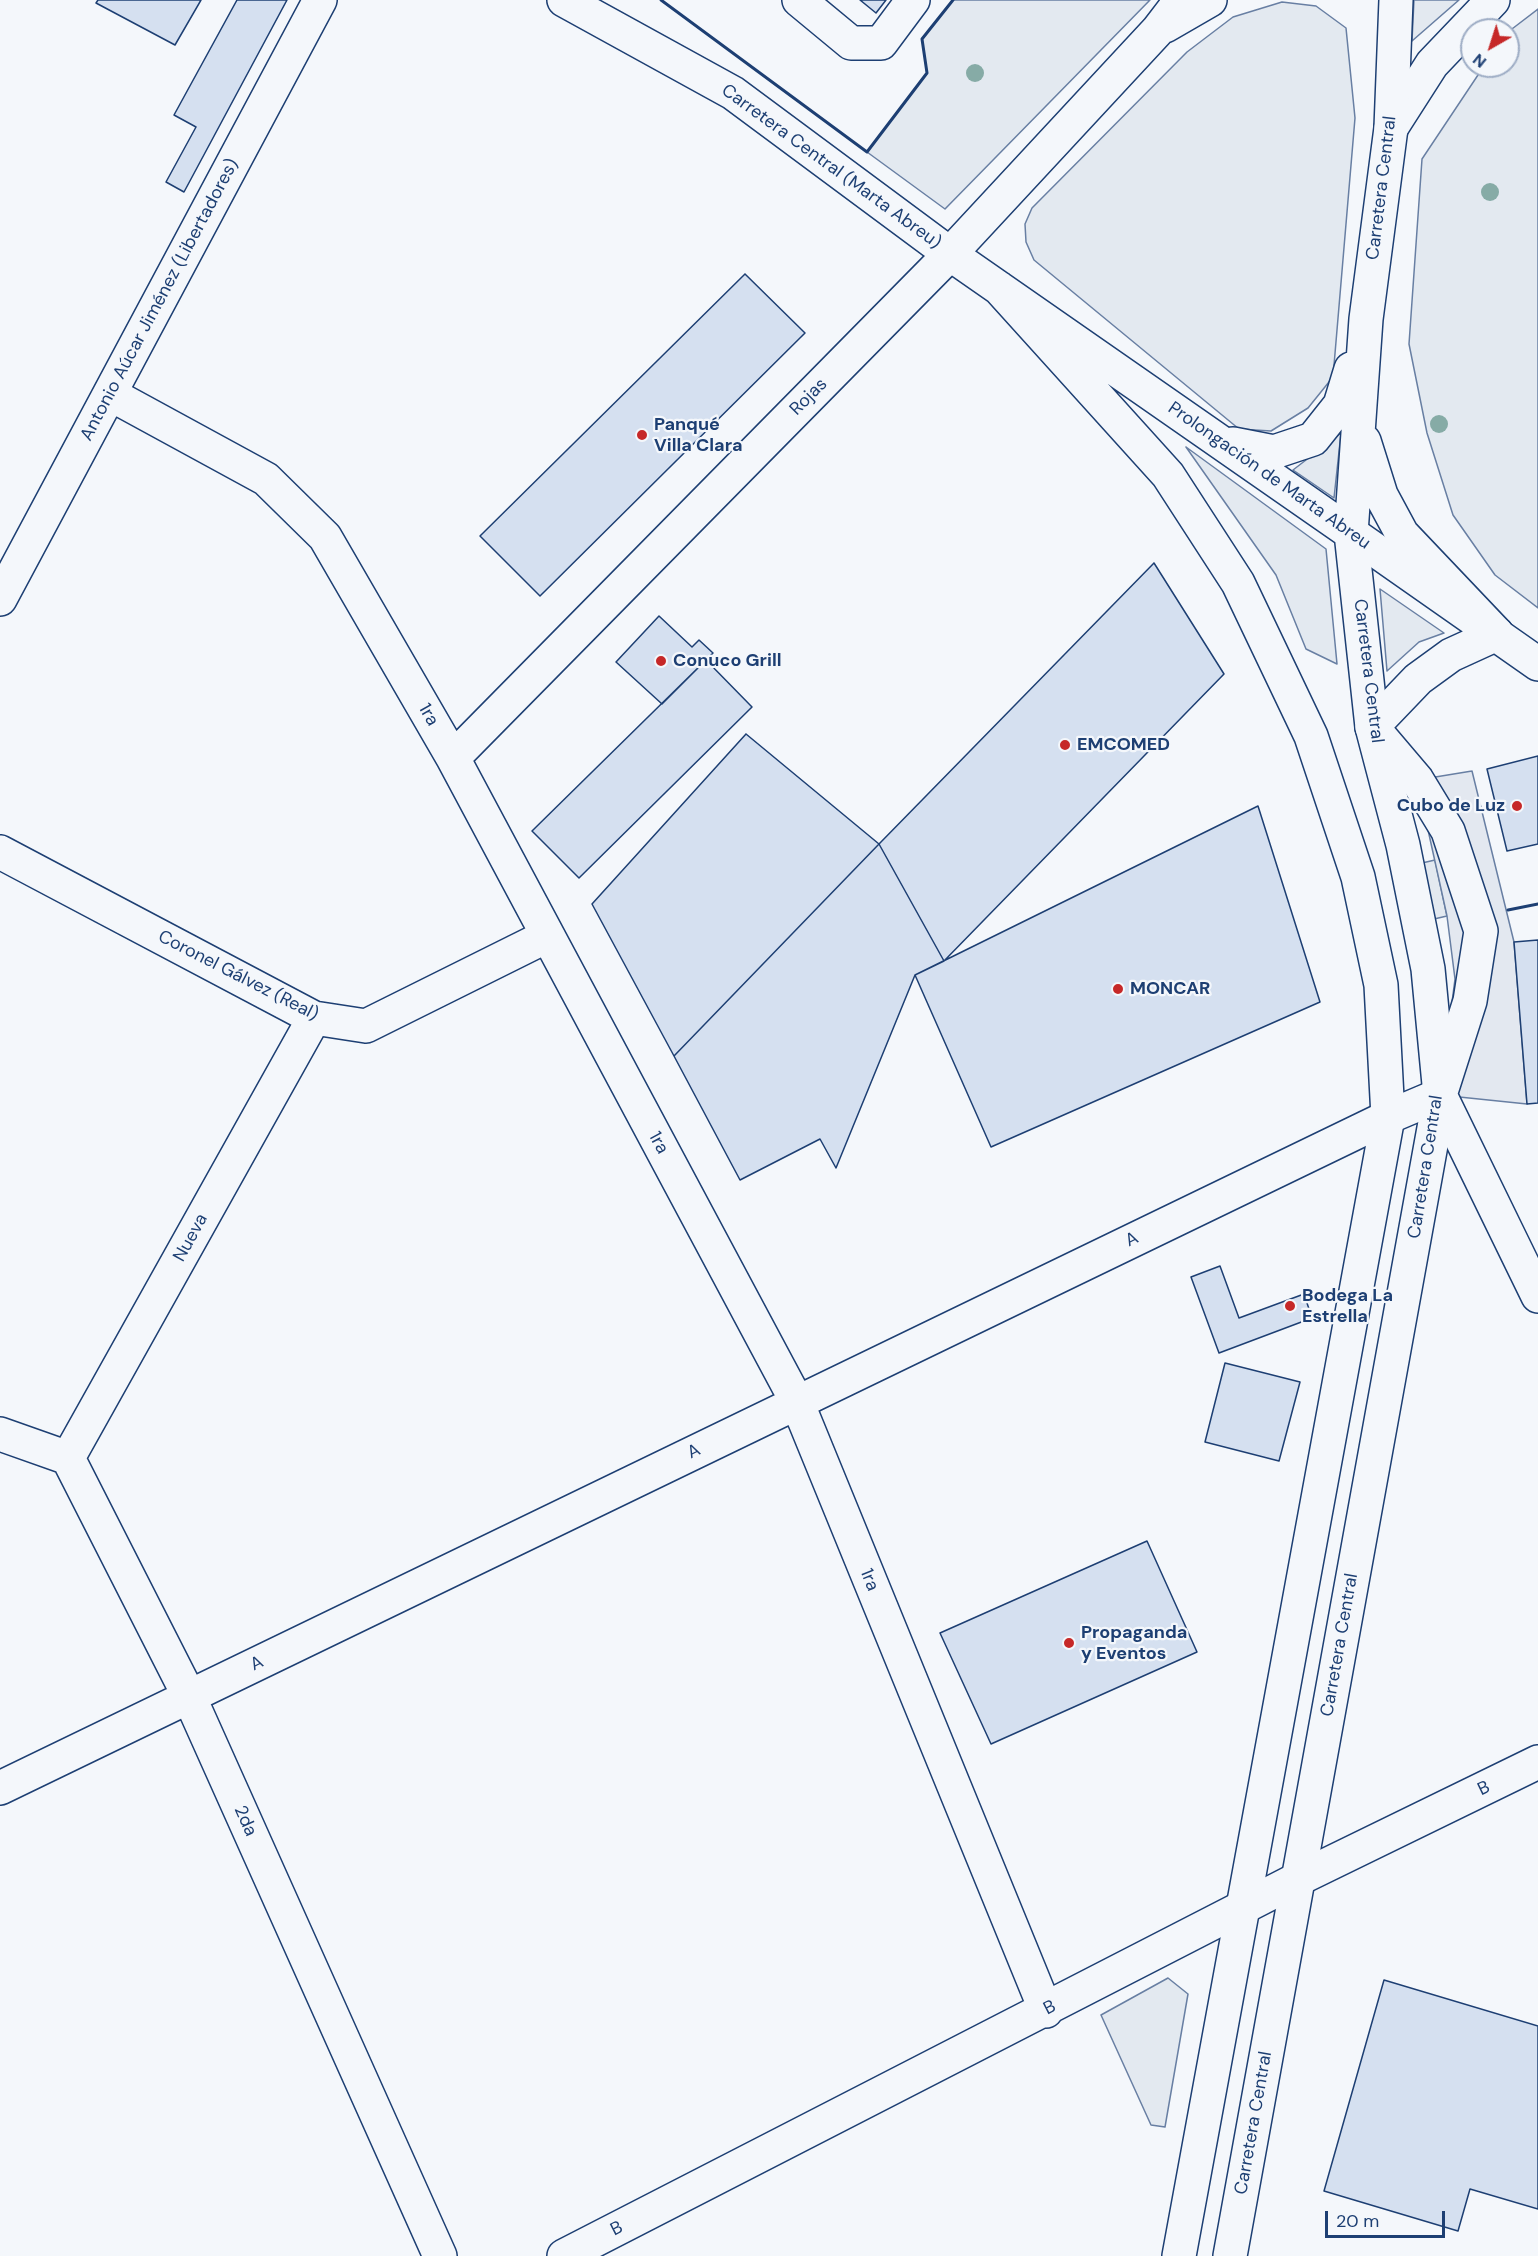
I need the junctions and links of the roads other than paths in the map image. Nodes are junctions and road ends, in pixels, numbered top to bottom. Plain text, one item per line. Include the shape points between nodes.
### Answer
1 (320, 0) edge
2 (564, 0) edge
3 (799, 0) edge
4 (913, 0) edge
5 (1181, 0) edge
6 (1210, 0) edge
7 (1396, 0) edge
8 (1493, 0) edge
9 (1158, 30) junction
10 (1391, 128) junction
11 (950, 254) junction
12 (999, 288) junction
13 (1366, 319) junction
14 (110, 394) junction
15 (1358, 421) junction
16 (1219, 441) junction
17 (1351, 533) junction
18 (0, 599) edge
19 (1497, 634) junction
20 (1538, 664) edge
21 (1371, 727) junction
22 (453, 758) junction
23 (0, 852) edge
24 (547, 936) junction
25 (314, 1018) junction
26 (1440, 1095) junction
27 (1388, 1117) junction
28 (1538, 1296) edge
29 (797, 1402) junction
30 (0, 1434) edge
31 (68, 1458) junction
32 (189, 1696) junction
33 (1538, 1762) edge
34 (0, 1788) edge
35 (1298, 1879) junction
36 (1242, 1910) junction
37 (1046, 2010) junction
38 (440, 2256) edge
39 (564, 2256) edge
40 (1179, 2256) edge
41 (1230, 2256) edge

1 - 14 street, Antonio Aúcar Jiménez (Libertadores)
2 - 11 street, Carretera Central (Marta Abreu) via 733,93
3 - 4 street via 851,43 881,43
5 - 9 street
6 - 9 street
7 - 10 street, Carretera Central
8 - 10 street via 1432,64
9 - 11 street, Rojas
10 - 13 street, Carretera Central
11 - 12 street, Carretera Central (Marta Abreu)
11 - 22 street, Rojas
12 - 16 street, Prolongación de Marta Abreu
12 - 27 street via 1168,475 1238,583 1311,736 1358,877 1381,985
13 - 15 street, Carretera Central
13 - 16 street via 1340,405 1313,439 1274,452
14 - 18 street, Antonio Aúcar Jiménez (Libertadores)
14 - 22 street, 1ra via 266,479 324,537
15 - 17 street, Carretera Central
15 - 19 street via 1381,495 1402,534
16 - 17 street, Prolongación de Marta Abreu
17 - 19 street, Prolongación de Marta Abreu
17 - 21 street, Carretera Central
19 - 20 street, Prolongación de Marta Abreu
19 - 21 street via 1451,655 1418,679
21 - 26 street, Carretera Central via 1403,845 1428,969
21 - 26 street via 1417,780 1448,831 1482,932 1470,1001
22 - 24 street, 1ra
23 - 25 street, Coronel Gálvez (Real)
24 - 25 street, Coronel Gálvez (Real) via 366,1026
24 - 29 street, 1ra
25 - 31 street, Nueva
26 - 27 street, A
26 - 28 street
26 - 35 street, Carretera Central
27 - 29 street, A
27 - 36 street
29 - 32 street, A
29 - 37 street, 1ra
30 - 31 street
31 - 32 street, 2da
32 - 34 street, A
32 - 38 street, 2da
33 - 35 street, B
35 - 36 street, B
35 - 41 street, Carretera Central
36 - 37 street, B
36 - 40 street
37 - 39 street, B

